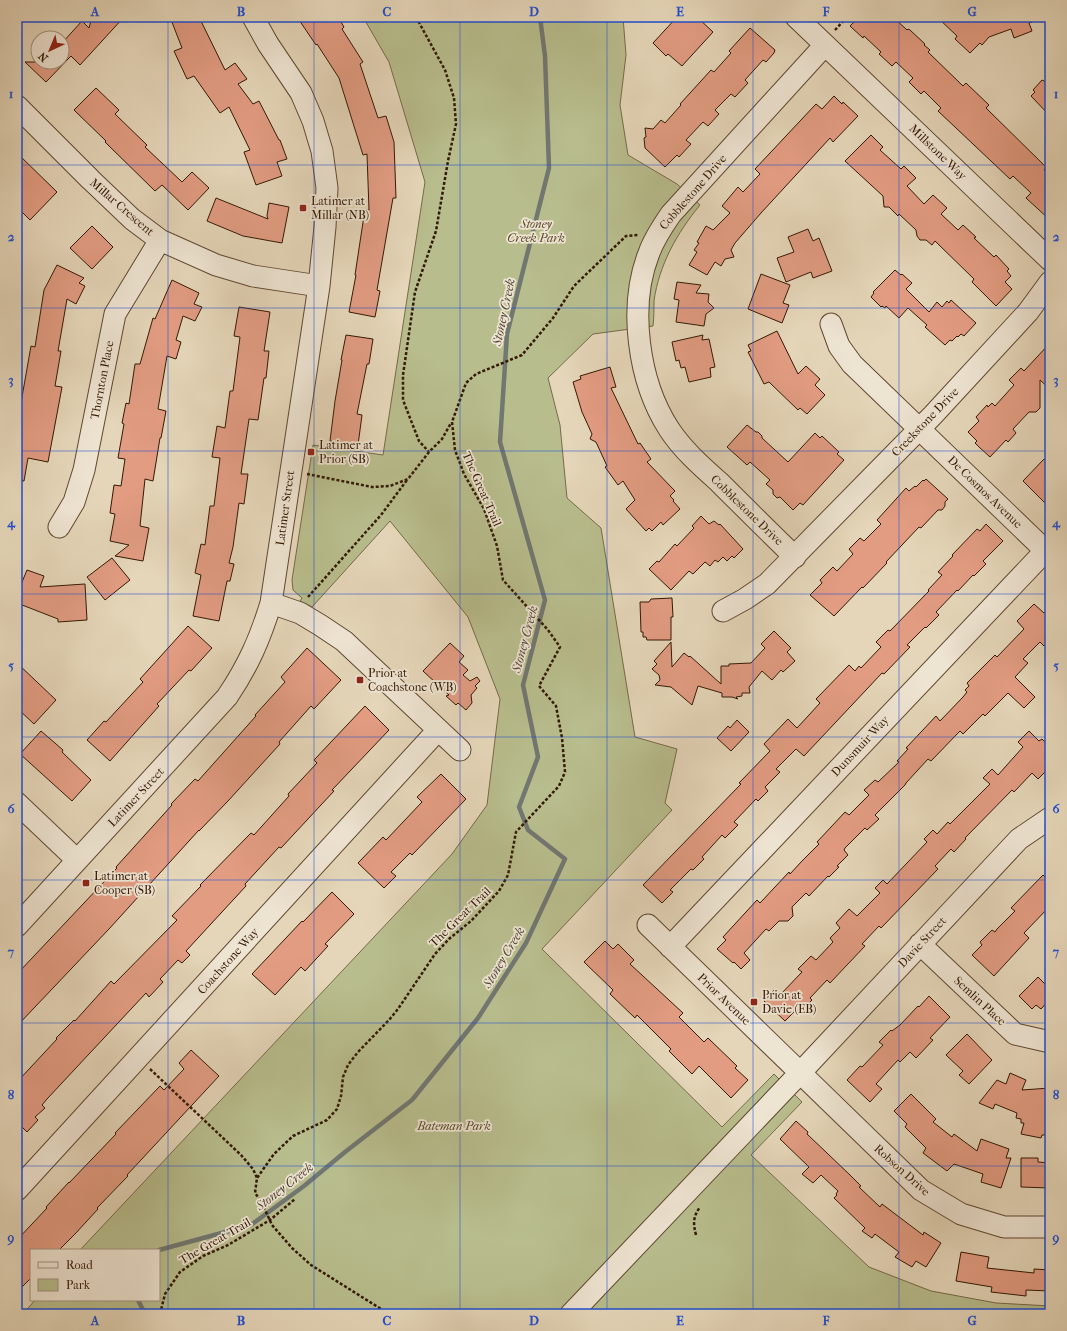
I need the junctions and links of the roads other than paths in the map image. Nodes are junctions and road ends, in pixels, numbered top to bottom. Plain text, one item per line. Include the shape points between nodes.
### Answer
1 (253, 17) edge
2 (796, 17) edge
3 (828, 39) junction
4 (17, 106) edge
5 (160, 240) junction
6 (1050, 260) edge
7 (1050, 282) edge
8 (319, 286) junction
9 (831, 324) dead end
10 (920, 428) junction
11 (59, 527) dead end
12 (1048, 551) edge
13 (795, 557) junction
14 (271, 603) junction
15 (723, 611) dead end
16 (438, 730) junction
17 (460, 750) dead end
18 (17, 804) edge
19 (1050, 818) edge
20 (77, 860) junction
21 (648, 925) dead end
22 (17, 926) edge
23 (920, 944) junction
24 (670, 947) junction
25 (1050, 1042) edge
26 (800, 1073) junction
27 (17, 1190) edge
28 (1050, 1227) edge
29 (570, 1314) edge

1 - 8 street, Latimer Street via 301,93 322,150 327,188
2 - 3 street, Millstone Way
3 - 6 street, Millstone Way
3 - 13 street, Cobblestone Drive via 671,214 657,234 648,254 639,300 638,324 643,363 653,397 669,429 693,457
4 - 5 street, Millar Crescent via 132,219
5 - 8 street, Millar Crescent via 216,265 253,276
5 - 11 street, Thornton Place via 115,314 84,470 74,502
7 - 10 street, Creekstone Drive via 1028,312
8 - 14 street, Latimer Street
9 - 10 street, De Cosmos Avenue via 839,346 852,364
10 - 12 street, De Cosmos Avenue
10 - 13 street, Creekstone Drive
12 - 24 street, Dunsmuir Way
13 - 15 street, Creekstone Drive via 746,600
14 - 16 street via 300,614 344,641
14 - 20 street, Latimer Street via 258,642 239,680 227,697
16 - 17 street
16 - 27 street, Coachstone Way
18 - 20 street
19 - 23 street, Davie Street via 1019,839
20 - 22 street, Latimer Street
21 - 24 street, Prior Avenue
23 - 25 street, Semlin Place via 1015,1034
23 - 26 street, Davie Street
24 - 26 street, Prior Avenue
26 - 28 street, Robson Drive via 921,1190 961,1214 1004,1226
26 - 29 street, Davie Street

